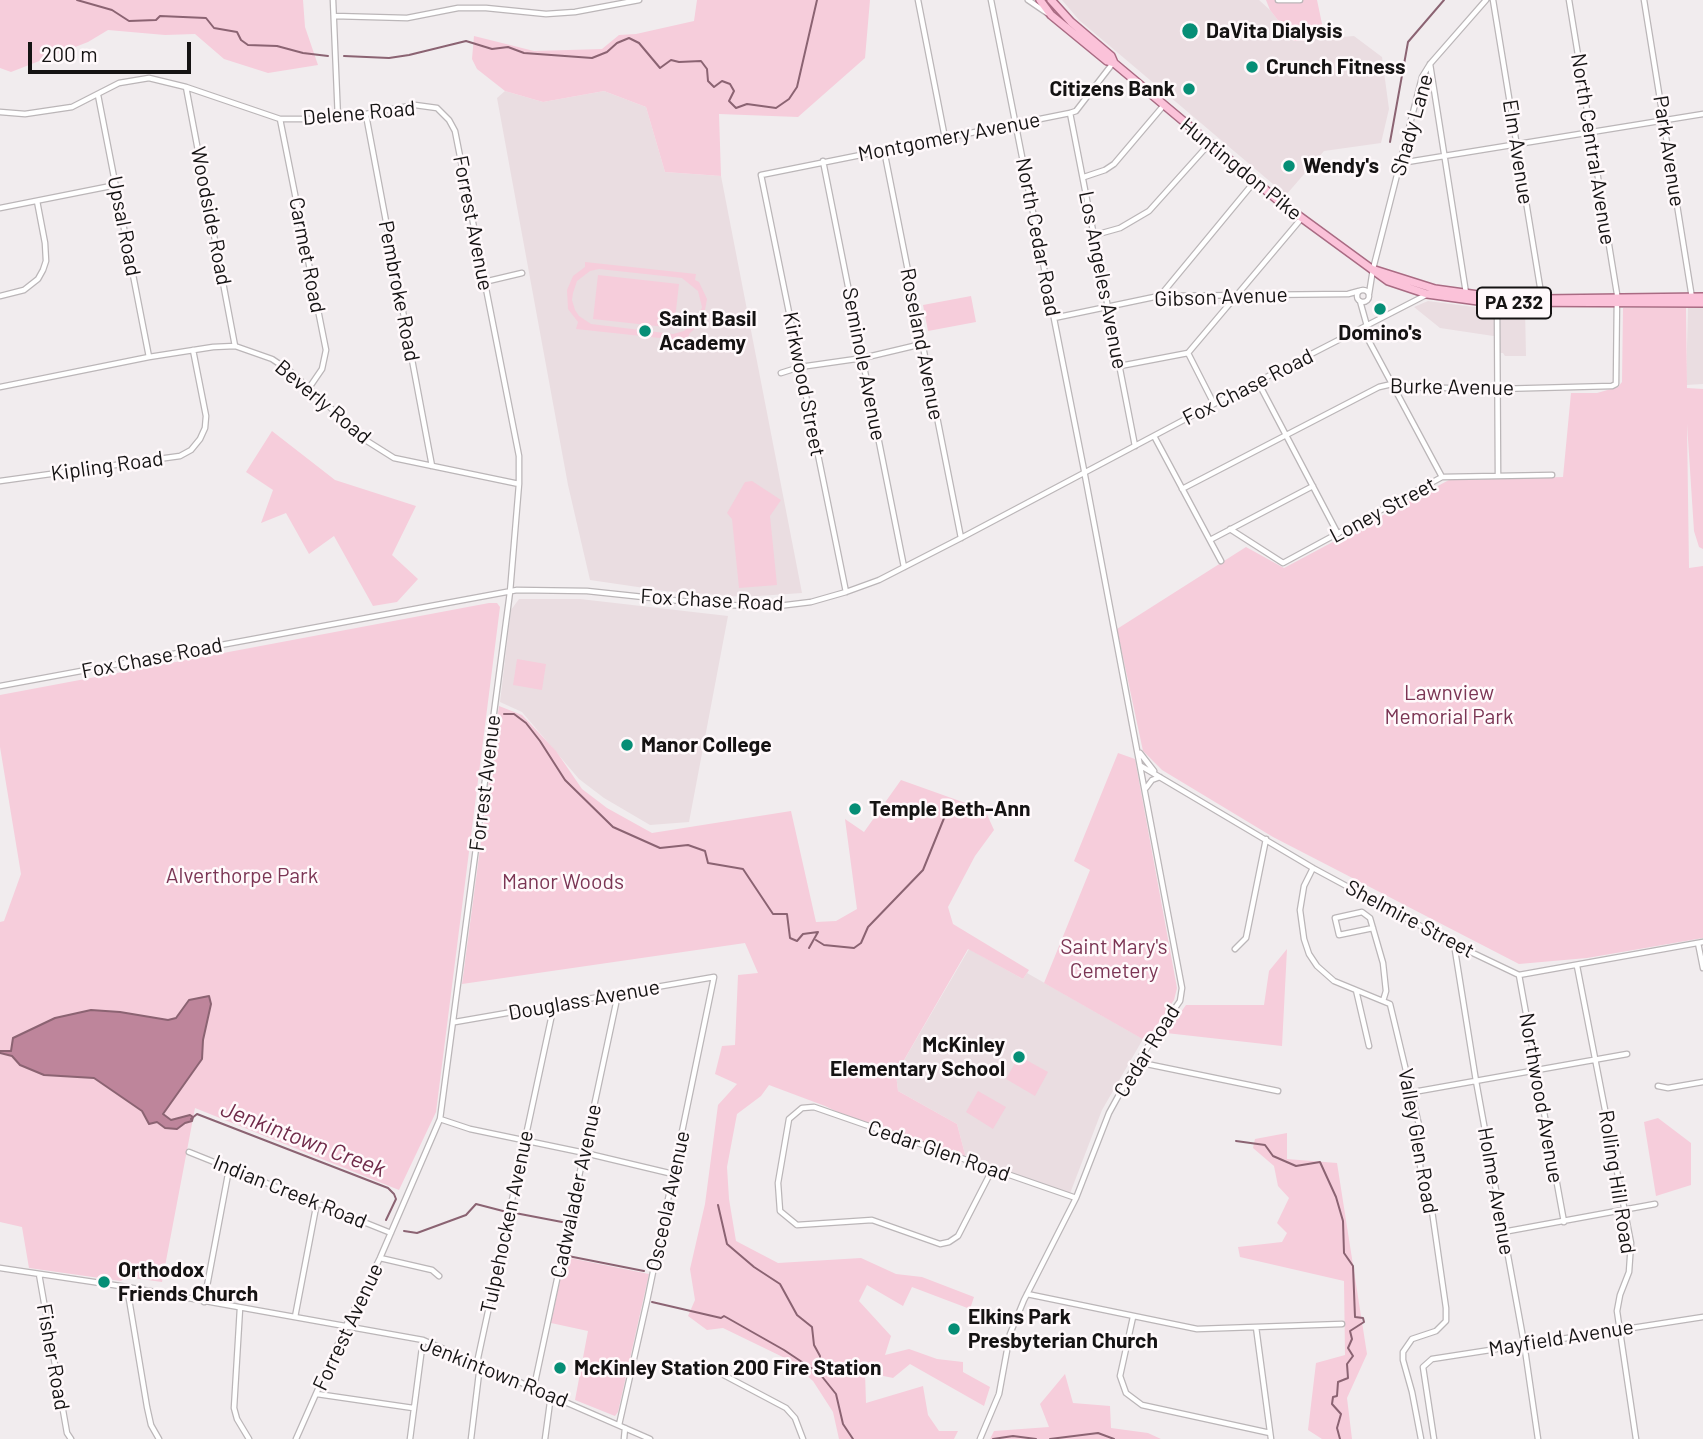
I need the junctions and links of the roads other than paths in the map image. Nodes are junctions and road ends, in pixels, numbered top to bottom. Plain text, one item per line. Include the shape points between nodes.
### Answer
1 (333, 0) edge
2 (639, 0) edge
3 (918, 0) edge
4 (991, 0) edge
5 (1028, 0) edge
6 (1040, 0) edge
7 (1051, 0) edge
8 (1300, 0) edge
9 (1486, 0) edge
10 (1493, 0) edge
11 (1569, 0) edge
12 (1644, 0) edge
13 (1280, 1) edge
14 (1051, 15) junction
15 (334, 16) junction
16 (1114, 63) junction
17 (1430, 64) junction
18 (186, 87) junction
19 (99, 94) junction
20 (1164, 105) junction
21 (437, 108) joint
22 (0, 112) edge
23 (1070, 113) junction
24 (1703, 114) edge
25 (366, 115) junction
26 (280, 119) junction
27 (338, 119) junction
28 (1663, 120) junction
29 (1017, 124) junction
30 (1590, 132) junction
31 (945, 138) junction
32 (1210, 143) junction
33 (1518, 144) junction
34 (884, 150) junction
35 (1444, 156) junction
36 (823, 161) junction
37 (1401, 163) junction
38 (761, 175) joint
39 (1083, 177) junction
40 (1255, 181) junction
41 (116, 185) junction
42 (37, 201) junction
43 (0, 208) edge
44 (1301, 219) junction
45 (1095, 235) junction
46 (1373, 270) junction
47 (522, 273) dead end
48 (1370, 281) junction
49 (484, 282) junction
50 (1361, 290) junction
51 (1427, 294) junction
52 (1466, 294) junction
53 (0, 296) edge
54 (1159, 296) junction
55 (1235, 296) junction
56 (1368, 296) junction
57 (1703, 297) edge
58 (1497, 300) junction
59 (1617, 300) junction
60 (1692, 300) junction
61 (1360, 301) junction
62 (1542, 301) junction
63 (1703, 303) edge
64 (1109, 307) junction
65 (1365, 316) junction
66 (1054, 318) junction
67 (1365, 327) junction
68 (922, 344) junction
69 (235, 346) junction
70 (193, 350) junction
71 (1188, 353) junction
72 (149, 358) junction
73 (863, 358) junction
74 (1119, 366) junction
75 (800, 367) junction
76 (781, 373) dead end
77 (1617, 379) joint
78 (1258, 382) junction
79 (1392, 384) junction
80 (0, 387) edge
81 (309, 388) junction
82 (1497, 388) junction
83 (1214, 404) junction
84 (1286, 435) junction
85 (1154, 436) junction
86 (1135, 446) junction
87 (432, 466) junction
88 (1083, 473) junction
89 (1552, 475) dead end
90 (1442, 477) junction
91 (1498, 477) junction
92 (0, 481) edge
93 (519, 484) junction
94 (1314, 486) junction
95 (1182, 489) junction
96 (1230, 529) junction
97 (1338, 534) junction
98 (961, 538) junction
99 (1210, 540) junction
100 (1221, 561) dead end
101 (904, 567) junction
102 (510, 592) junction
103 (846, 592) junction
104 (1115, 642) joint
105 (0, 686) edge
106 (1138, 750) junction
107 (1141, 766) junction
108 (1159, 776) junction
109 (1145, 789) junction
110 (1266, 839) junction
111 (1313, 868) junction
112 (1373, 928) junction
113 (1700, 943) edge
114 (1454, 944) junction
115 (1235, 949) dead end
116 (1577, 965) junction
117 (1703, 968) edge
118 (1519, 975) junction
119 (714, 977) joint
120 (1356, 989) junction
121 (618, 994) junction
122 (1383, 1001) junction
123 (554, 1006) junction
124 (455, 1021) junction
125 (1368, 1046) dead end
126 (1627, 1054) dead end
127 (1596, 1059) junction
128 (1137, 1062) junction
129 (1535, 1070) junction
130 (1476, 1081) junction
131 (1703, 1082) edge
132 (1657, 1086) dead end
133 (1278, 1091) dead end
134 (1419, 1091) dead end
135 (440, 1119) junction
136 (525, 1140) junction
137 (189, 1152) dead end
138 (585, 1153) junction
139 (229, 1169) junction
140 (992, 1170) junction
141 (673, 1174) junction
142 (1076, 1198) junction
143 (317, 1202) junction
144 (1655, 1204) dead end
145 (1625, 1211) junction
146 (1564, 1222) junction
147 (1503, 1232) junction
148 (391, 1233) junction
149 (380, 1258) junction
150 (0, 1268) edge
151 (39, 1274) junction
152 (439, 1276) dead end
153 (127, 1287) junction
154 (1027, 1294) junction
155 (204, 1303) junction
156 (240, 1308) junction
157 (295, 1317) junction
158 (1133, 1317) junction
159 (1703, 1317) edge
160 (1342, 1324) dead end
161 (346, 1326) junction
162 (1256, 1327) junction
163 (1619, 1329) junction
164 (423, 1340) junction
165 (1524, 1343) junction
166 (480, 1365) junction
167 (718, 1372) dead end
168 (534, 1387) junction
169 (317, 1394) junction
170 (551, 1395) junction
171 (413, 1408) junction
172 (619, 1425) junction
173 (625, 1428) junction
174 (1270, 1433) junction
175 (71, 1439) edge
176 (159, 1439) edge
177 (249, 1439) edge
178 (296, 1439) edge
179 (410, 1439) edge
180 (471, 1439) edge
181 (545, 1439) edge
182 (624, 1439) edge
183 (650, 1439) edge
184 (803, 1439) edge
185 (980, 1439) edge
186 (1271, 1439) edge
187 (1421, 1439) edge
188 (1434, 1439) edge
189 (1538, 1439) edge
190 (1636, 1439) edge

1 - 15 street
2 - 15 street via 546,14 458,8 407,18
3 - 31 street
4 - 29 street, North Cedar Road
5 - 14 street
6 - 14 main road, Huntingdon Pike / PA 232
7 - 16 main road, Huntingdon Pike / PA 232
8 - 13 street
9 - 17 street, Shady Lane
10 - 33 street, Elm Avenue
11 - 30 street, North Central Avenue
12 - 28 street, Park Avenue
14 - 16 main road, Huntingdon Pike / PA 232
15 - 27 street
16 - 20 main road, Huntingdon Pike / PA 232
16 - 23 street, Montgomery Avenue
17 - 35 street
17 - 37 street, Shady Lane via 1422,77
18 - 19 street, Delene Road via 149,78 119,83
18 - 26 street, Delene Road
18 - 69 street, Woodside Road
19 - 22 street, Delene Road via 72,107 25,114
19 - 41 street, Upsal Road
20 - 32 main road, Huntingdon Pike / PA 232
20 - 39 street via 1114,164
21 - 25 street, Delene Road via 415,105
21 - 49 street, Forrest Avenue via 455,131
23 - 29 street, Montgomery Avenue
23 - 39 street, Los Angeles Avenue
24 - 28 street
25 - 27 street, Delene Road
25 - 87 street, Pembroke Road
26 - 27 street, Delene Road
26 - 81 street, Carmet Road via 326,349 322,369
28 - 30 street
28 - 60 street, Park Avenue
29 - 31 street, Montgomery Avenue
29 - 66 street, North Cedar Road
30 - 33 street
30 - 59 street, North Central Avenue
31 - 34 street, Montgomery Avenue
32 - 40 main road, Huntingdon Pike / PA 232
32 - 45 street via 1149,211 1120,228
33 - 35 street
33 - 62 street, Elm Avenue
34 - 36 street, Montgomery Avenue
34 - 68 street, Roseland Avenue
35 - 37 street
35 - 52 street
36 - 38 street, Montgomery Avenue
36 - 73 street, Seminole Avenue
37 - 46 street, Shady Lane
38 - 75 street, Kirkwood Street
39 - 45 street, Los Angeles Avenue
40 - 44 main road, Huntingdon Pike / PA 232
40 - 54 street
41 - 42 street
41 - 72 street, Upsal Road
42 - 43 street
42 - 53 street via 47,261 32,285
44 - 46 main road, Huntingdon Pike / PA 232
44 - 55 street
45 - 64 street, Los Angeles Avenue
46 - 48 street
46 - 51 main road, Huntingdon Pike / PA 232 via 1388,281
46 - 52 main road, Huntingdon Pike / PA 232
47 - 49 street
48 - 50 street
48 - 56 street
49 - 93 street, Forrest Avenue via 519,456
50 - 55 street, Gibson Avenue
50 - 56 street
50 - 61 street
51 - 58 main road, Huntingdon Pike / PA 232
51 - 67 street, Fox Chase Road
52 - 58 main road, Huntingdon Pike / PA 232
54 - 55 street, Gibson Avenue
54 - 64 street, Gibson Avenue
55 - 71 street
56 - 61 street
56 - 65 street
57 - 60 main road, Huntingdon Pike / PA 232
58 - 62 main road, Huntingdon Pike / PA 232
58 - 82 street
59 - 60 main road, Huntingdon Pike / PA 232
59 - 62 main road, Huntingdon Pike / PA 232
59 - 77 street, North Central Avenue
60 - 63 main road, Huntingdon Pike / PA 232
61 - 65 street
64 - 66 street, Gibson Avenue
64 - 74 street, Los Angeles Avenue
65 - 67 street
66 - 88 street, North Cedar Road
67 - 78 street, Fox Chase Road
67 - 79 street
68 - 73 street
68 - 98 street, Roseland Avenue
69 - 70 street, Beverly Road
69 - 81 street, Beverly Road via 272,359
70 - 72 street, Beverly Road
70 - 92 street, Kipling Road via 206,416 201,439 191,450 180,456
71 - 74 street
71 - 83 street
72 - 80 street, Beverly Road
73 - 75 street
73 - 101 street, Seminole Avenue
74 - 86 street, Los Angeles Avenue
75 - 76 street
75 - 103 street, Kirkwood Street
77 - 82 street, Burke Avenue via 1612,386
78 - 83 street, Fox Chase Road
78 - 84 street
79 - 82 street, Burke Avenue
79 - 84 street, Burke Avenue
79 - 90 street
81 - 87 street, Beverly Road via 382,451
82 - 91 street
83 - 85 street, Fox Chase Road
84 - 94 street
84 - 95 street, Burke Avenue
85 - 86 street, Fox Chase Road
85 - 95 street
86 - 88 street, Fox Chase Road
87 - 93 street, Beverly Road
88 - 98 street, Fox Chase Road
88 - 104 street, North Cedar Road
89 - 91 street, Loney Street
90 - 91 street, Loney Street
90 - 97 street, Loney Street
93 - 102 street, Forrest Avenue
94 - 96 street
94 - 97 street
95 - 99 street
96 - 97 street, Loney Street via 1283,563
96 - 99 street
98 - 101 street, Fox Chase Road
99 - 100 street
101 - 103 street, Fox Chase Road
102 - 103 street, Fox Chase Road via 574,590 770,607
102 - 105 street, Fox Chase Road
102 - 124 street, Forrest Avenue
104 - 106 street, Cedar Road
106 - 107 street, Cedar Road
106 - 108 street
107 - 108 street, Shelmire Street
107 - 109 street, Cedar Road
108 - 109 street
108 - 110 street, Shelmire Street
109 - 128 street, Cedar Road via 1182,988 1180,1001
110 - 111 street, Shelmire Street
110 - 115 street via 1246,938
111 - 114 street, Shelmire Street
111 - 120 street via 1300,910 1304,939 1317,966 1334,981
112 - 112 street via 1362,912 1335,918 1339,935
112 - 122 street via 1383,963
113 - 116 street
113 - 117 street
114 - 118 street, Shelmire Street
114 - 130 street, Holme Avenue
116 - 118 street
116 - 127 street, Rolling Hill Road
118 - 129 street, Northwood Avenue
119 - 121 street, Douglass Avenue
119 - 141 street, Osceola Avenue
120 - 122 street
120 - 125 street
121 - 123 street, Douglass Avenue
121 - 138 street, Cadwalader Avenue
122 - 187 street, Valley Glen Road via 1390,1004 1420,1129 1421,1172 1432,1211 1446,1308 1446,1321 1436,1331 1412,1339 1403,1352
123 - 124 street, Douglass Avenue
123 - 136 street, Tulpehocken Avenue
124 - 135 street, Forrest Avenue
126 - 127 street
127 - 129 street
127 - 145 street, Rolling Hill Road
128 - 133 street
128 - 142 street, Cedar Road via 1108,1113
129 - 130 street
129 - 146 street, Northwood Avenue
130 - 134 street
130 - 147 street, Holme Avenue
131 - 132 street
135 - 136 street
135 - 148 street, Forrest Avenue
136 - 138 street
136 - 166 street, Tulpehocken Avenue
137 - 139 street, Indian Creek Road
138 - 141 street
138 - 168 street, Cadwalader Avenue
139 - 143 street, Indian Creek Road
139 - 155 street
140 - 140 street, Cedar Glen Road via 958,1236 949,1242 933,1243 872,1220 797,1225 780,1211 778,1184 786,1129 789,1119 803,1108 814,1107
140 - 142 street, Cedar Glen Road
141 - 172 street, Osceola Avenue
142 - 154 street, Cedar Road
143 - 148 street, Indian Creek Road
143 - 157 street
144 - 145 street
145 - 146 street
145 - 163 street, Rolling Hill Road via 1632,1256 1617,1311
146 - 147 street
147 - 165 street, Holme Avenue
148 - 149 street, Forrest Avenue
149 - 152 street via 432,1270
149 - 161 street, Forrest Avenue
150 - 151 street, Jenkintown Road
151 - 153 street, Jenkintown Road
151 - 175 street, Fisher Road
153 - 155 street, Jenkintown Road
153 - 176 street via 146,1407
154 - 158 street
154 - 185 street, Cedar Road via 1010,1334 999,1394
155 - 156 street, Jenkintown Road
156 - 157 street, Jenkintown Road
156 - 177 street via 234,1408
157 - 161 street, Jenkintown Road
158 - 162 street via 1197,1329
158 - 174 street via 1121,1376 1126,1393 1142,1405
159 - 163 street, Mayfield Avenue
160 - 162 street
161 - 164 street, Jenkintown Road
161 - 169 street, Forrest Avenue
162 - 174 street
163 - 165 street, Mayfield Avenue
163 - 190 street, Rolling Hill Road
164 - 166 street, Jenkintown Road
164 - 171 street
165 - 188 street, Mayfield Avenue via 1432,1359 1423,1367
165 - 189 street, Holme Avenue
166 - 168 street, Jenkintown Road
166 - 180 street, Tulpehocken Avenue
167 - 184 street via 786,1408
168 - 170 street, Jenkintown Road
169 - 171 street
169 - 178 street, Forrest Avenue
170 - 172 street, Jenkintown Road
170 - 181 street
171 - 179 street
172 - 173 street, Jenkintown Road
173 - 182 street
173 - 183 street, Jenkintown Road
174 - 186 street

